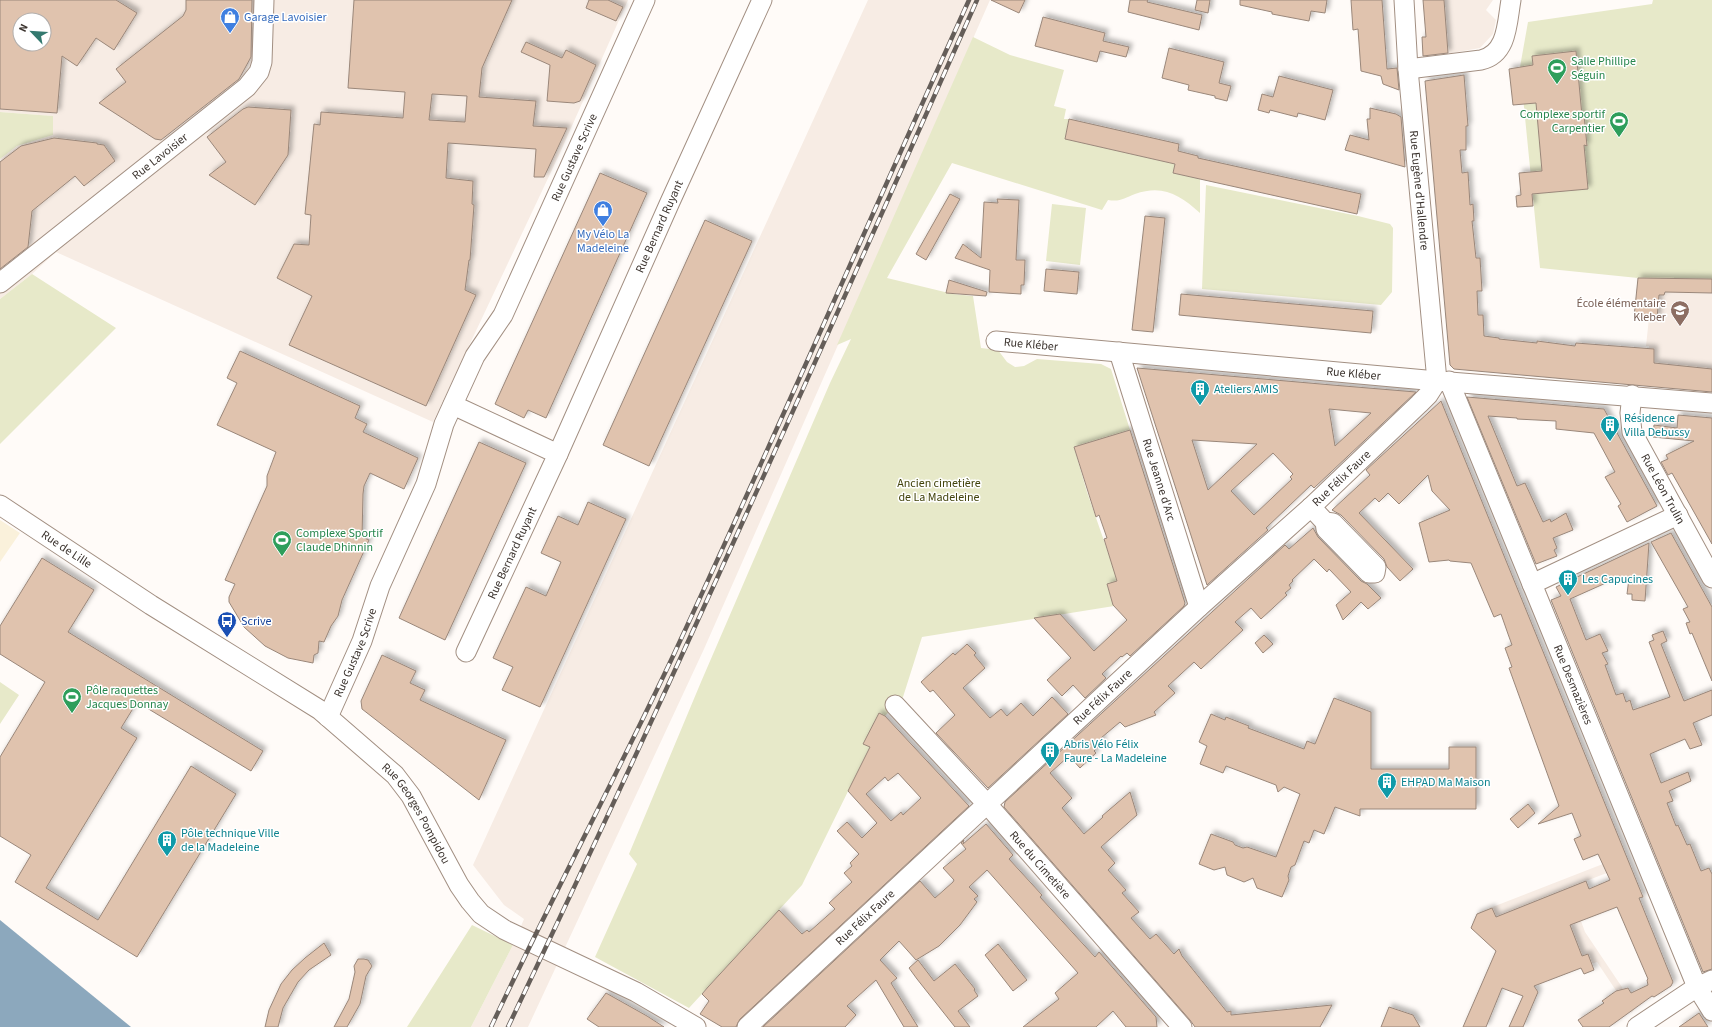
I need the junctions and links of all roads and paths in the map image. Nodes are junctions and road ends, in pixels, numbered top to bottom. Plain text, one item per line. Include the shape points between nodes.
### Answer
1 (264, 0) edge
2 (645, 0) edge
3 (762, 0) edge
4 (1404, 0) edge
5 (1511, 0) edge
6 (1408, 69) junction
7 (0, 283) edge
8 (996, 341) dead end
9 (1118, 352) junction
10 (1443, 381) junction
11 (1632, 395) junction
12 (1712, 403) edge
13 (458, 408) junction
14 (558, 454) junction
15 (0, 505) edge
16 (1311, 507) junction
17 (1678, 515) junction
18 (1325, 522) dead end
19 (1712, 578) edge
20 (1532, 584) junction
21 (132, 592) joint
22 (1199, 607) junction
23 (466, 652) dead end
24 (895, 705) dead end
25 (324, 713) junction
26 (987, 804) junction
27 (1704, 983) edge
28 (1712, 1011) edge
29 (696, 1027) edge
30 (747, 1027) edge
31 (1182, 1027) edge
32 (1637, 1027) edge

1 - 7 street, Rue Lavoisier via 262,62 259,72 247,87
2 - 13 street, Rue Gustave Scrive via 503,315 497,337
3 - 14 street, Rue Bernard Ruyant
4 - 6 street, Rue Eugène d'Hallendre
5 - 6 street via 1503,42 1492,57
6 - 10 street, Rue Eugène d'Hallendre
8 - 9 street, Rue Kléber
9 - 10 street, Rue Kléber
9 - 22 street, Rue Jeanne d'Arc
10 - 11 street, Rue Kléber
10 - 16 street, Rue Félix Faure
10 - 20 street, Rue Desmazières
11 - 12 street, Rue Kléber
11 - 17 street, Rue Léon Trulin via 1632,432
13 - 14 street
13 - 25 street, Rue Gustave Scrive via 436,472 426,484 380,586 360,621
14 - 23 street, Rue Bernard Ruyant
15 - 21 street, Rue de Lille
16 - 18 street
16 - 22 street, Rue Félix Faure
17 - 19 street, Rue Léon Trulin
17 - 20 street
20 - 27 street, Rue Desmazières
21 - 25 street, Rue Georges Pompidou
22 - 26 street, Rue Félix Faure
24 - 26 street, Rue du Cimetière
25 - 29 street, Rue Georges Pompidou via 389,768 403,785 459,885 481,914 505,930 636,992
26 - 30 street, Rue Félix Faure
26 - 31 street, Rue du Cimetière
27 - 28 street, Rue Desmazières
27 - 32 street

